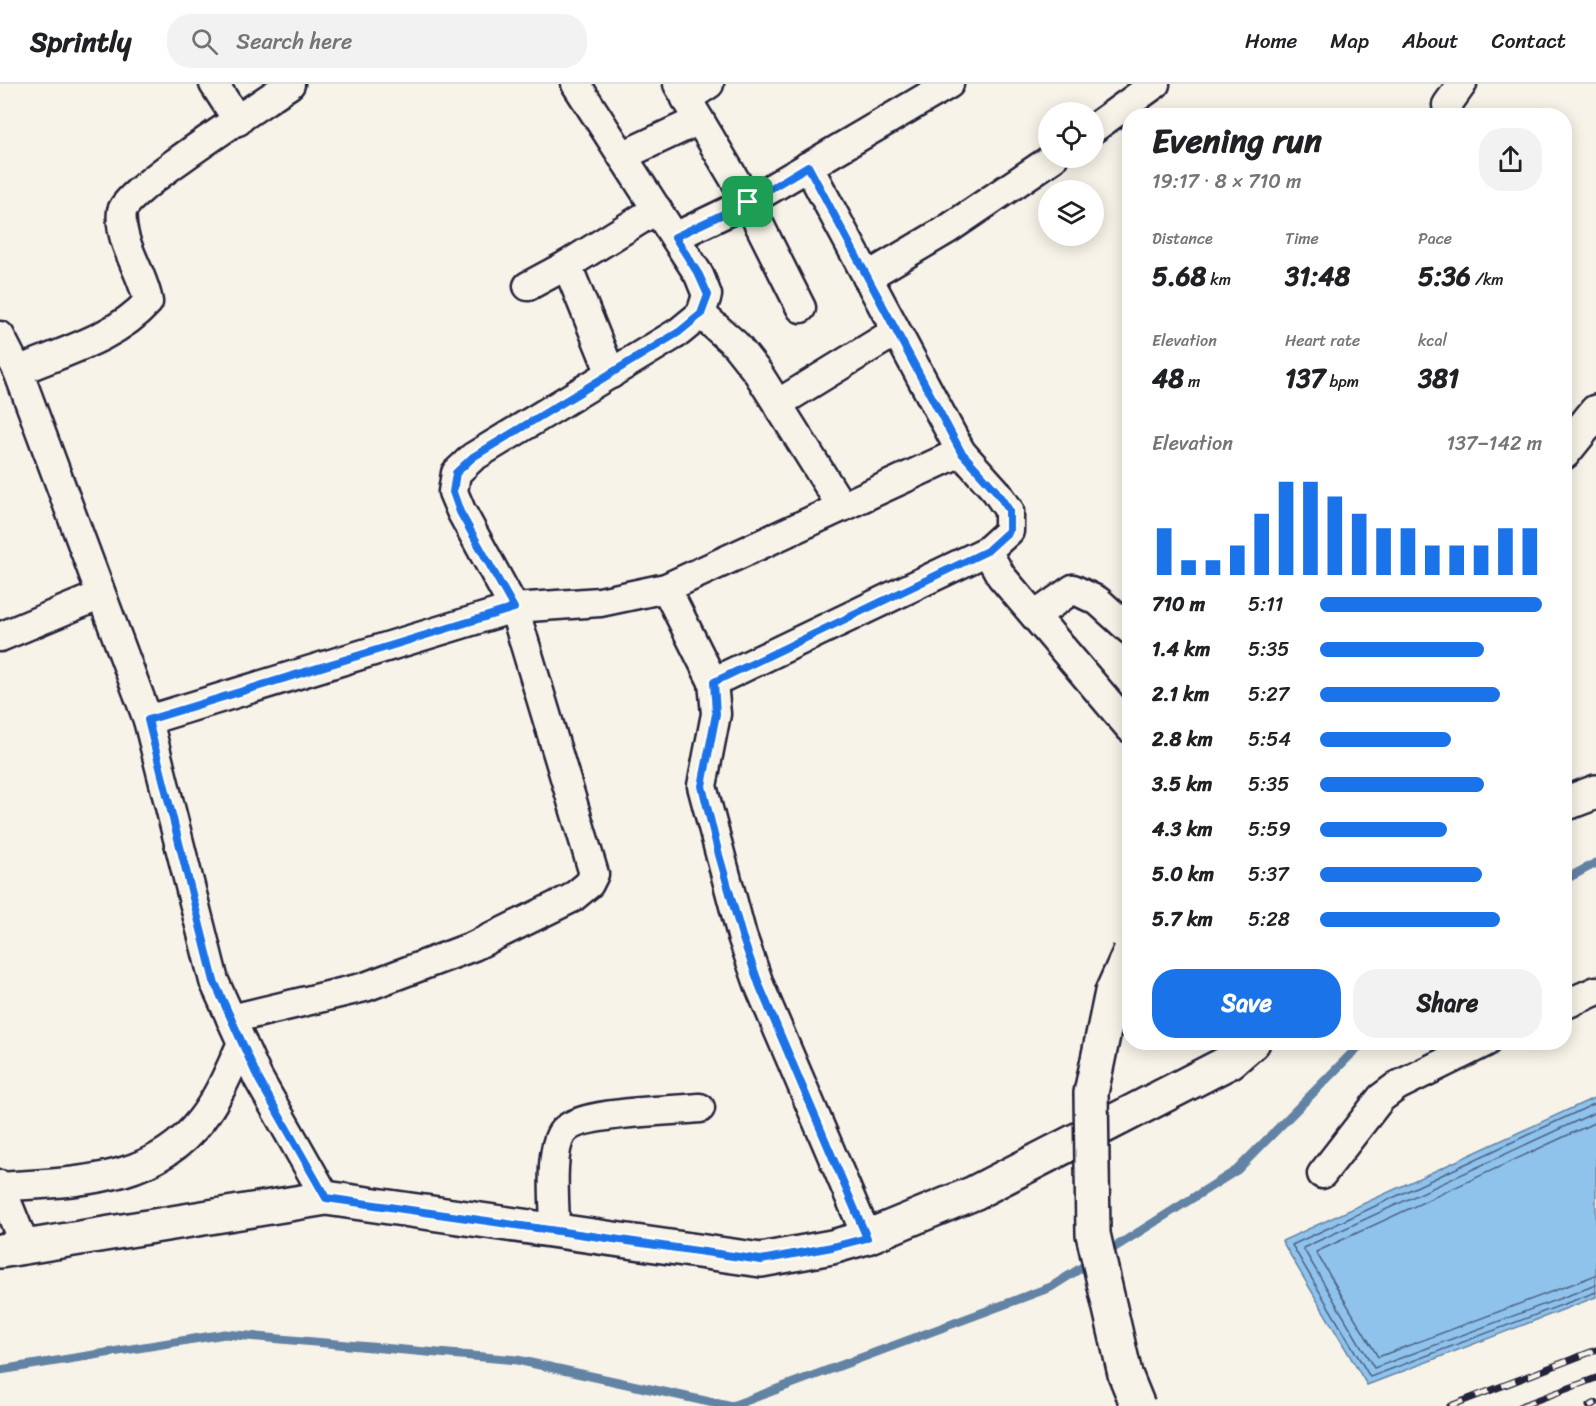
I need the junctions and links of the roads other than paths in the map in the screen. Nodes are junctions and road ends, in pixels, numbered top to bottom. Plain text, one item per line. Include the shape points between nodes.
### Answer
1 (214, 84) edge
2 (290, 84) edge
3 (576, 84) edge
4 (949, 84) edge
5 (1155, 84) edge
6 (1462, 84) edge
7 (693, 97) edge
8 (1448, 108) edge
9 (238, 121) junction
10 (1104, 121) edge
11 (622, 156) junction
12 (808, 166) junction
13 (1038, 168) edge
14 (748, 202) junction
15 (657, 209) junction
16 (675, 237) junction
17 (567, 265) junction
18 (867, 277) junction
19 (528, 286) dead end
20 (801, 308) dead end
21 (701, 314) junction
22 (895, 332) junction
23 (0, 336) edge
24 (18, 371) junction
25 (611, 374) junction
26 (779, 403) junction
27 (1596, 412) edge
28 (1572, 442) edge
29 (961, 452) junction
30 (842, 507) junction
31 (987, 551) junction
32 (666, 588) junction
33 (101, 595) junction
34 (514, 608) junction
35 (1036, 615) junction
36 (1122, 623) edge
37 (0, 637) edge
38 (714, 682) junction
39 (1122, 718) edge
40 (148, 720) junction
41 (1596, 792) edge
42 (1572, 801) edge
43 (1122, 970) edge
44 (1596, 991) edge
45 (1572, 1002) edge
46 (237, 1031) junction
47 (1244, 1050) edge
48 (1470, 1050) edge
49 (700, 1108) dead end
50 (1322, 1174) dead end
51 (0, 1186) edge
52 (326, 1198) junction
53 (555, 1229) junction
54 (867, 1238) junction
55 (12, 1249) edge
56 (1138, 1406) edge

1 - 9 street
2 - 9 street
3 - 11 street
4 - 12 street
5 - 10 street
6 - 8 street
7 - 11 street
7 - 14 street
9 - 24 street via 163,171 122,207 122,229 148,302 136,316 109,333
11 - 15 street
12 - 14 street
12 - 18 street
13 - 18 street via 948,229
14 - 16 street
14 - 20 street
15 - 16 street
15 - 17 street
16 - 21 street via 708,295
17 - 19 street
17 - 25 street
18 - 22 street
21 - 25 street
21 - 26 street via 735,344
22 - 26 street
22 - 29 street
23 - 24 street
24 - 33 street
25 - 34 street via 473,457 456,473 453,492 460,512
26 - 30 street
27 - 28 street
29 - 30 street
29 - 31 street via 1009,510 1009,531
30 - 32 street
31 - 35 street via 1001,576
31 - 38 street
32 - 34 street via 600,602
32 - 38 street
33 - 37 street
33 - 40 street
34 - 40 street
34 - 46 street via 594,874 589,884 572,898 474,946
35 - 36 street via 1073,590 1098,601
35 - 39 street
38 - 54 street via 716,714 702,786 719,855 760,987
40 - 46 street via 214,981
41 - 42 street
43 - 56 street, bridge via 1112,993 1090,1093 1092,1211 1093,1234 1125,1374
44 - 45 street
46 - 51 street via 222,1085 201,1120 177,1145 144,1167 92,1180
46 - 52 street via 258,1078
47 - 54 street via 1231,1061 974,1193
48 - 50 street via 1381,1098
49 - 53 street via 606,1116 573,1123 562,1133 555,1152
51 - 55 street
52 - 53 street
52 - 55 street
53 - 54 street via 761,1260

